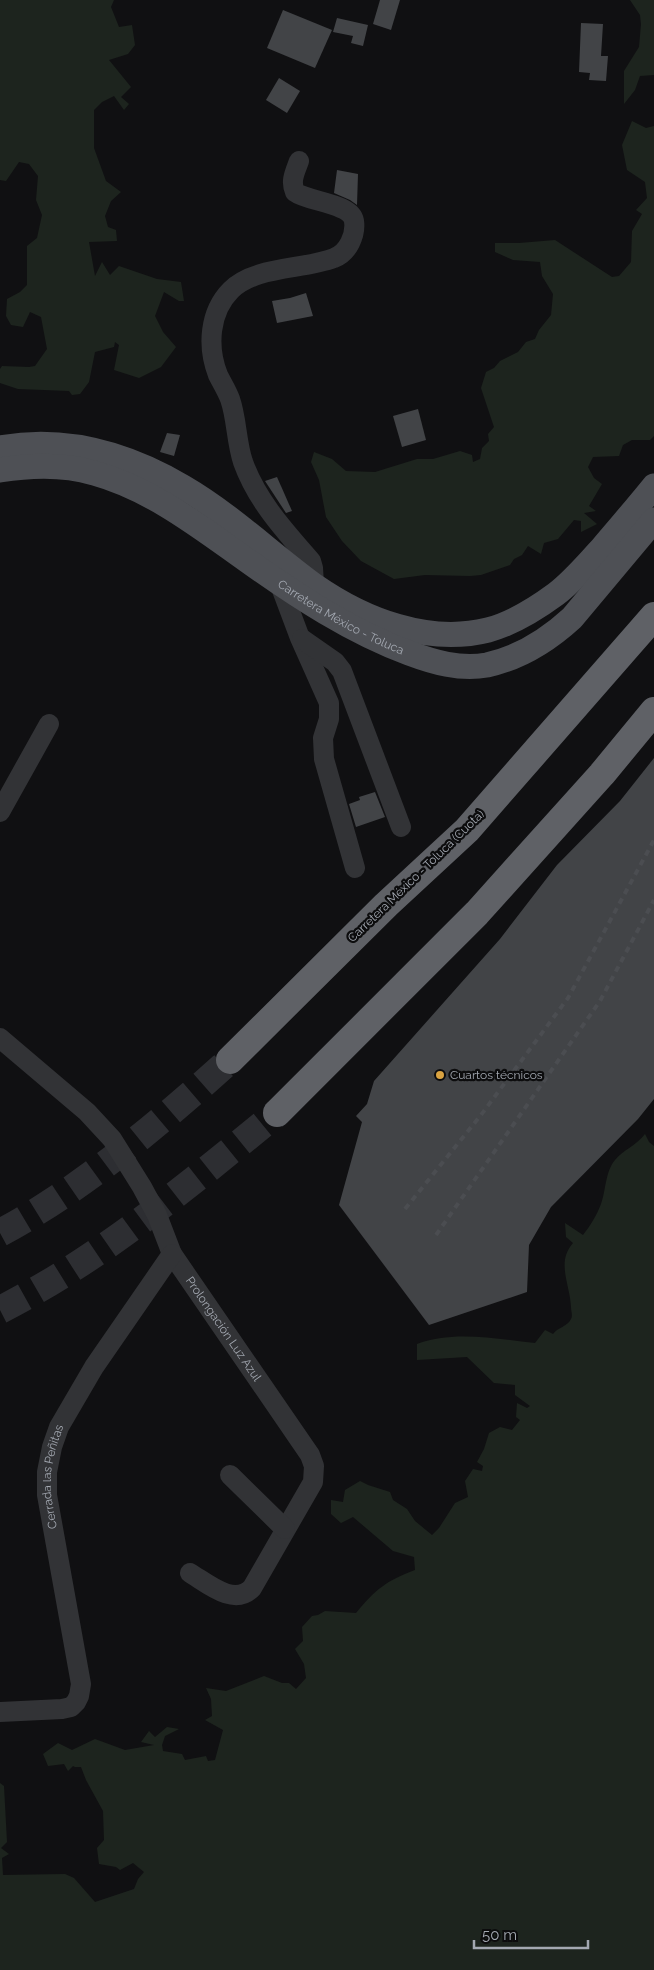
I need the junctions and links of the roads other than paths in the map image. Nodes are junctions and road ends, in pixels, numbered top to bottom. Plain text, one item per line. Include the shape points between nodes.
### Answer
1 (299, 161) dead end
2 (0, 448) edge
3 (0, 470) edge
4 (654, 486) edge
5 (654, 520) edge
6 (279, 582) junction
7 (314, 584) junction
8 (654, 616) edge
9 (300, 638) junction
10 (654, 711) edge
11 (50, 724) dead end
12 (0, 812) edge
13 (400, 827) dead end
14 (355, 868) dead end
15 (0, 1038) edge
16 (230, 1060) tunnel mouth
17 (277, 1113) tunnel mouth
18 (172, 1254) junction
19 (230, 1475) dead end
20 (285, 1529) junction
21 (190, 1573) dead end
22 (0, 1712) edge

1 - 7 street via 293,179 295,192 342,208 352,215 354,231 347,249 334,258 242,282 222,301 214,319 211,338 213,358 232,406 243,462 262,502 311,561
2 - 7 main road, Carretera México - Toluca via 49,443 93,449 136,462 218,510
3 - 6 main road, Carretera México - Toluca via 31,466 72,468 126,485 201,526
4 - 7 main road, Carretera México - Toluca via 580,573 556,594 490,630 460,635 420,633 379,620
5 - 6 main road, Carretera México - Toluca via 558,631 527,650 486,665 456,666 402,651 350,626
6 - 9 street
8 - 16 highway, Carretera México - Toluca (Cuota) via 467,830 386,905
9 - 13 street via 335,662 342,671
9 - 14 street via 329,703 330,719 323,738 324,759
10 - 17 highway via 477,913
11 - 12 street
15 - 18 street, Prolongación Luz Azul via 87,1112 112,1139 150,1201
18 - 20 street, Prolongación Luz Azul via 310,1456 314,1466 313,1482
18 - 22 street, Cerrada las Peñitas via 94,1367 59,1427 52,1447 47,1495 82,1684 79,1696 71,1707
19 - 20 street
20 - 21 street, Prolongación Luz Azul via 247,1593 225,1593

